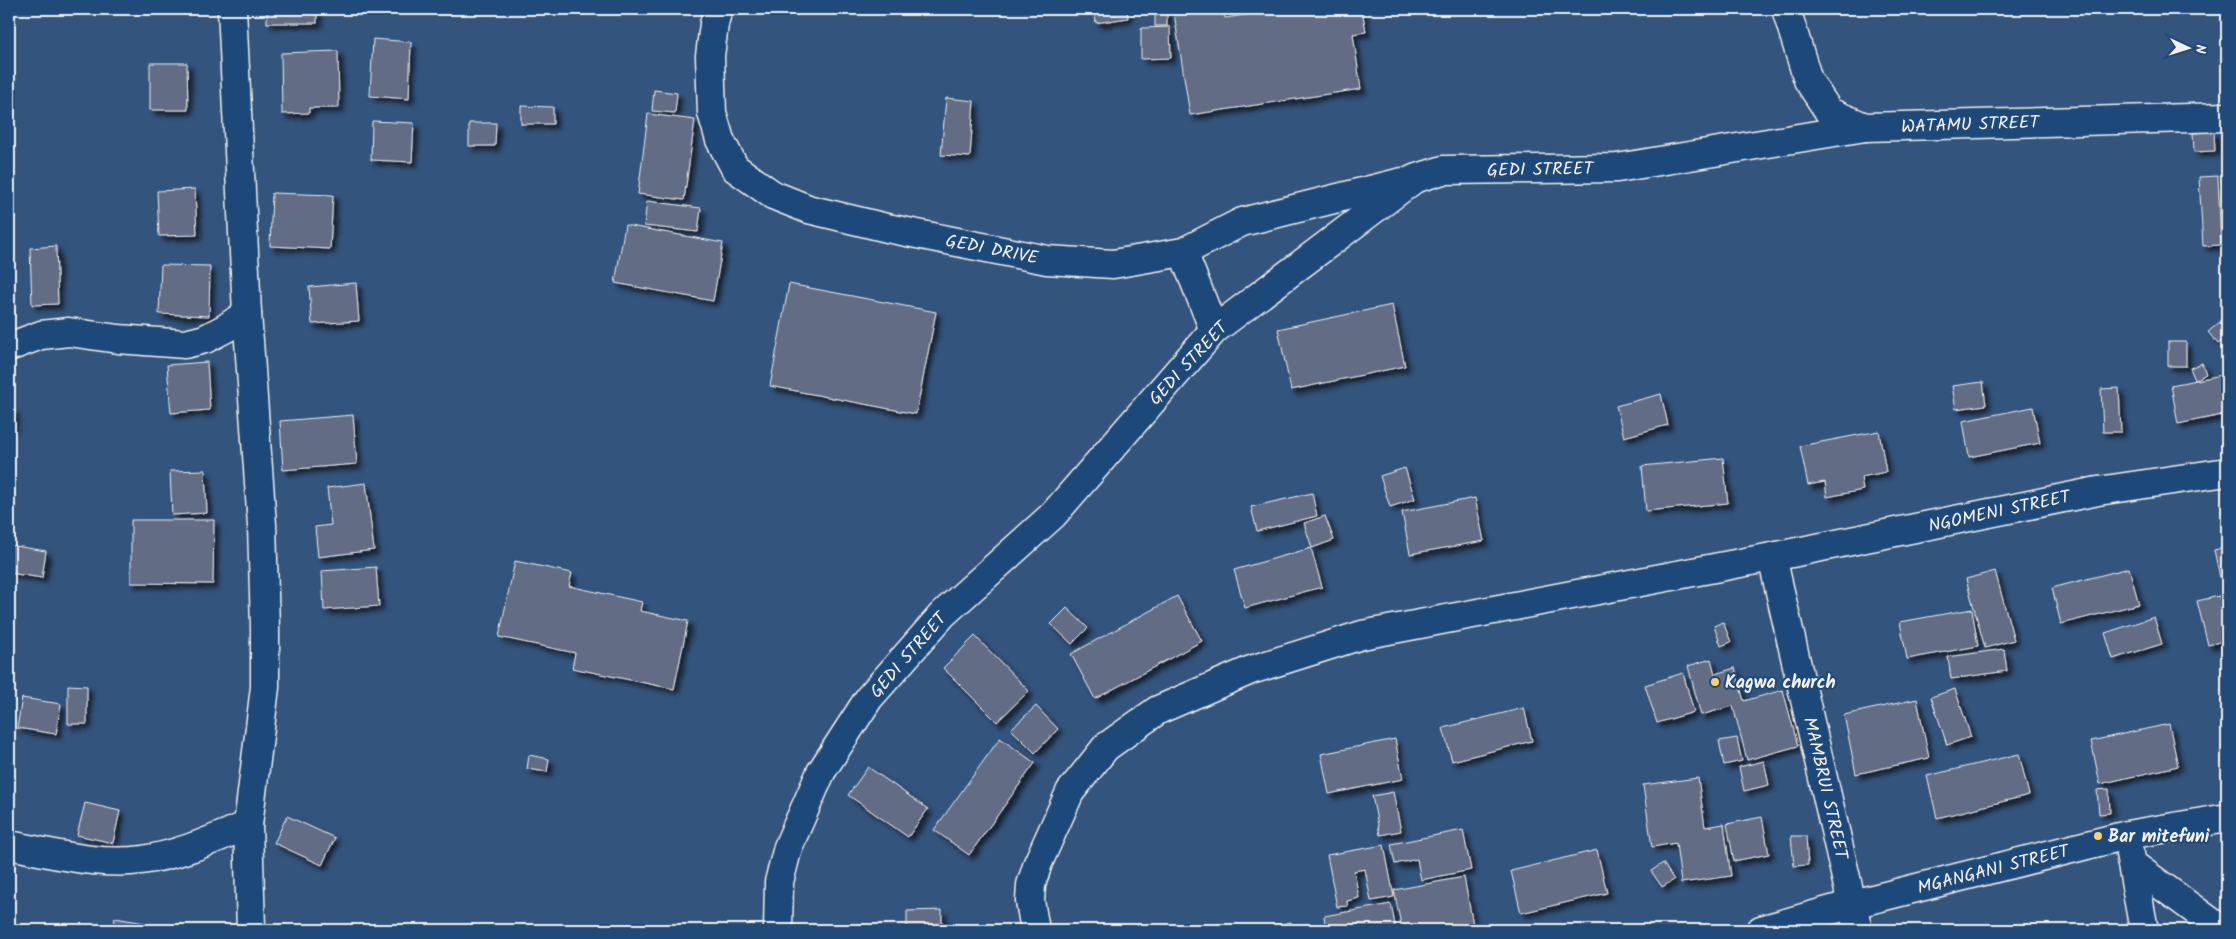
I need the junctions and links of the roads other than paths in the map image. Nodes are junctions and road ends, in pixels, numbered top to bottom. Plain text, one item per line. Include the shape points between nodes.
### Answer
1 (232, 9) edge
2 (718, 9) edge
3 (1786, 9) edge
4 (2227, 117) edge
5 (1865, 127) junction
6 (1414, 179) junction
7 (1182, 252) junction
8 (247, 313) junction
9 (1214, 330) junction
10 (9, 347) edge
11 (2227, 472) edge
12 (1772, 557) junction
13 (2227, 818) edge
14 (248, 825) junction
15 (2127, 836) junction
16 (9, 845) edge
17 (2132, 864) junction
18 (1856, 917) edge
19 (251, 930) edge
20 (778, 930) edge
21 (1035, 930) edge
22 (1761, 930) edge
23 (2144, 930) edge
24 (2222, 930) edge

1 - 8 street
2 - 7 street, GEDI DRIVE via 710,56 712,113 720,140 735,168 773,194 808,209 1047,260 1113,264
3 - 5 street, WATAMU STREET via 1808,80 1829,112
4 - 5 street, WATAMU STREET
5 - 6 street, GEDI STREET via 1617,168 1443,170
6 - 7 street, GEDI DRIVE via 1242,222
6 - 9 street, GEDI STREET
7 - 9 street
8 - 10 street via 205,339 185,344 118,340 69,332 41,335
8 - 14 street via 262,525 265,658 265,687
9 - 20 street, GEDI STREET via 1052,516 943,614 869,698 821,772 788,847 779,882
11 - 12 street, NGOMENI STREET via 2098,491
12 - 18 street, MAMBRUI STREET
12 - 21 street, NGOMENI STREET via 1362,635 1251,670 1158,710 1106,747 1070,792 1031,885
13 - 15 street, MGANGANI STREET
14 - 16 street via 194,847 142,860 74,858
14 - 19 street
15 - 17 street
15 - 18 street, MGANGANI STREET
17 - 23 street
17 - 24 street
18 - 22 street, MGANGANI STREET

